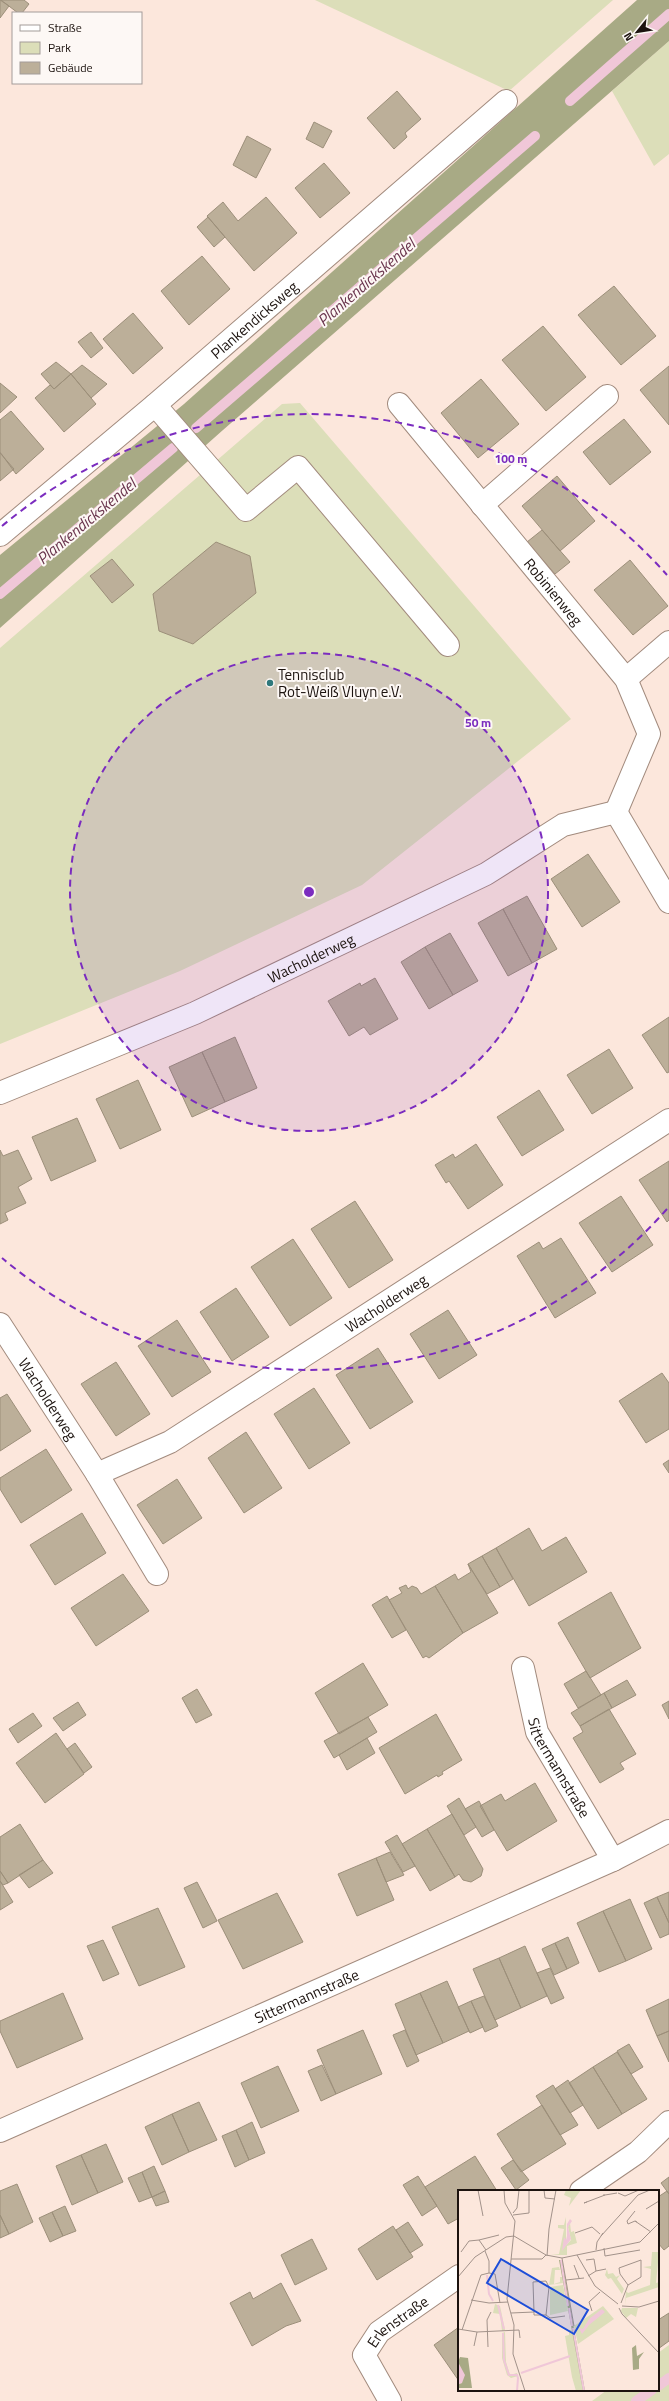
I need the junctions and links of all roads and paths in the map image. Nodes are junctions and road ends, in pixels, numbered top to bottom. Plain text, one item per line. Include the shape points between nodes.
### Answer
1 (506, 101) dead end
2 (606, 396) dead end
3 (398, 404) dead end
4 (155, 405) junction
5 (482, 505) junction
6 (0, 535) edge
7 (669, 642) edge
8 (448, 644) dead end
9 (626, 679) junction
10 (616, 812) junction
11 (669, 902) edge
12 (0, 1093) edge
13 (669, 1120) edge
14 (0, 1324) edge
15 (97, 1474) junction
16 (157, 1574) dead end
17 (523, 1668) dead end
18 (669, 1831) edge
19 (612, 1860) junction
20 (669, 2122) edge
21 (0, 2131) edge
22 (582, 2190) edge
23 (458, 2277) edge
24 (390, 2401) edge

1 - 4 street, Plankendicksweg
2 - 5 street
3 - 5 street, Robinienweg
4 - 6 street, Plankendicksweg
4 - 8 street via 246,510 298,467
5 - 9 street, Robinienweg
7 - 9 street
9 - 10 street, Robinienweg via 649,734
10 - 11 street
10 - 12 street, Wacholderweg via 563,825 486,874 195,1013
13 - 15 street, Wacholderweg via 170,1442
14 - 15 street, Wacholderweg
15 - 16 street, Wacholderweg
17 - 19 street, Sittermannstraße via 537,1732
18 - 19 street, Sittermannstraße
19 - 21 street, Sittermannstraße
20 - 22 street via 638,2152
23 - 24 street, Erlenstraße via 379,2332 364,2355

